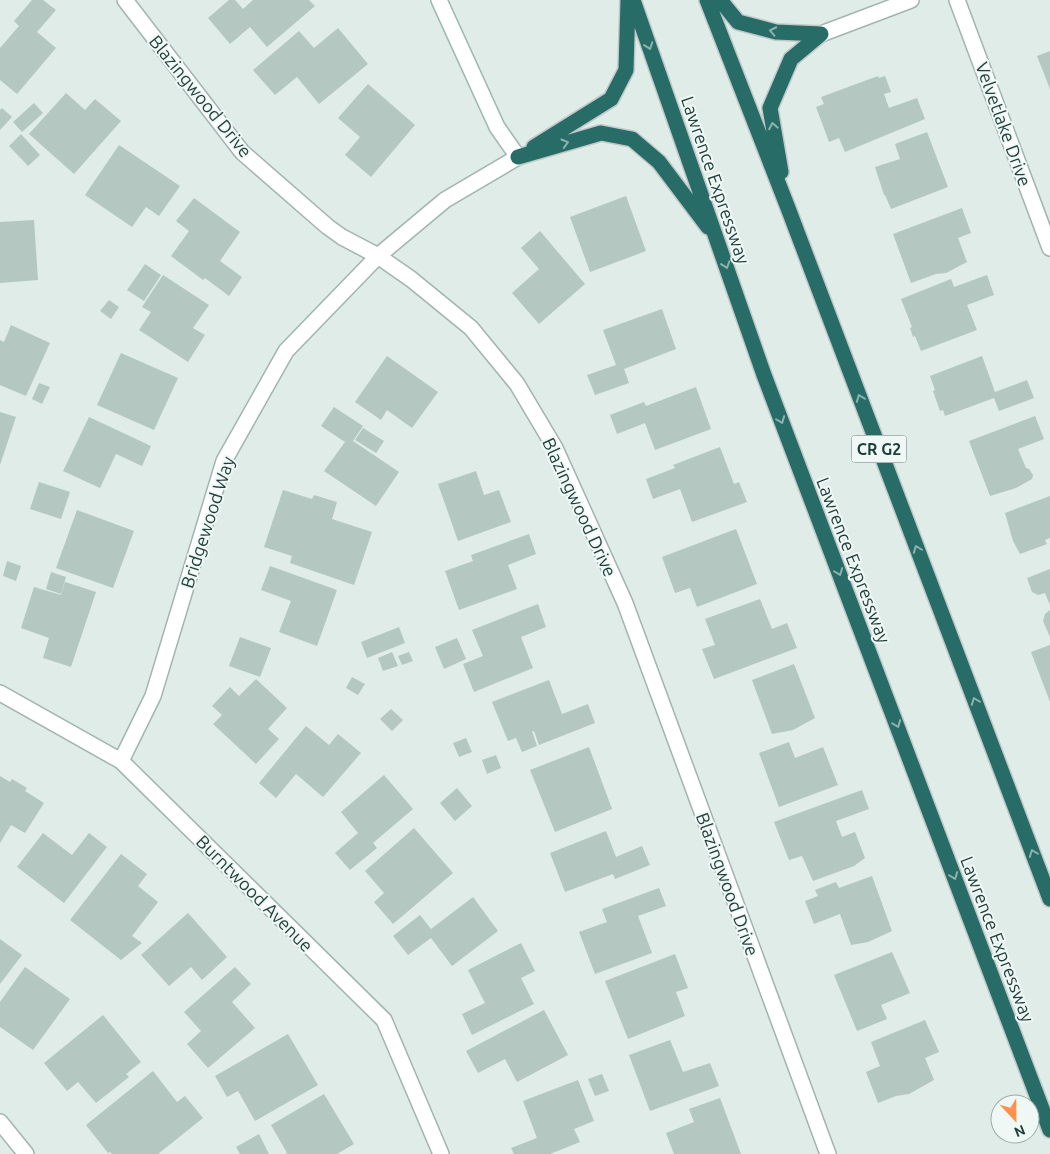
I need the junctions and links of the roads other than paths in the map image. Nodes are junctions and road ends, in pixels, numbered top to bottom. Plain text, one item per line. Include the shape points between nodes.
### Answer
1 (125, 0) edge
2 (439, 0) edge
3 (628, 0) edge
4 (633, 0) edge
5 (707, 0) edge
6 (720, 0) edge
7 (911, 0) edge
8 (957, 0) edge
9 (821, 34) junction
10 (518, 157) junction
11 (788, 208) junction
12 (717, 239) junction
13 (1050, 248) edge
14 (378, 256) junction
15 (0, 693) edge
16 (121, 761) junction
17 (1050, 899) edge
18 (0, 1122) edge
19 (1050, 1130) edge
20 (26, 1154) edge
21 (441, 1154) edge
22 (828, 1154) edge

1 - 14 street, Blazingwood Drive via 242,152 342,237
2 - 10 street via 497,127
3 - 10 highway via 626,70 611,99
4 -> 12 highway, Lawrence Expressway
5 - 11 highway, CR G2
9 -> 6 highway via 776,32 738,22
7 - 9 street
8 - 13 street, Velvetlake Drive
11 -> 9 highway via 770,108 791,59
10 -> 12 highway via 601,133 632,139 659,162
10 - 14 street, Bridgewood Way via 445,200
17 -> 11 highway, CR G2
12 -> 19 highway, Lawrence Expressway via 768,384
14 - 16 street, Bridgewood Way via 286,351 224,461 153,696
14 - 22 street, Blazingwood Drive via 471,328 517,384 555,448 625,604
15 - 16 street, Burntwood Avenue
16 - 21 street, Burntwood Avenue via 384,1020
18 - 20 street

